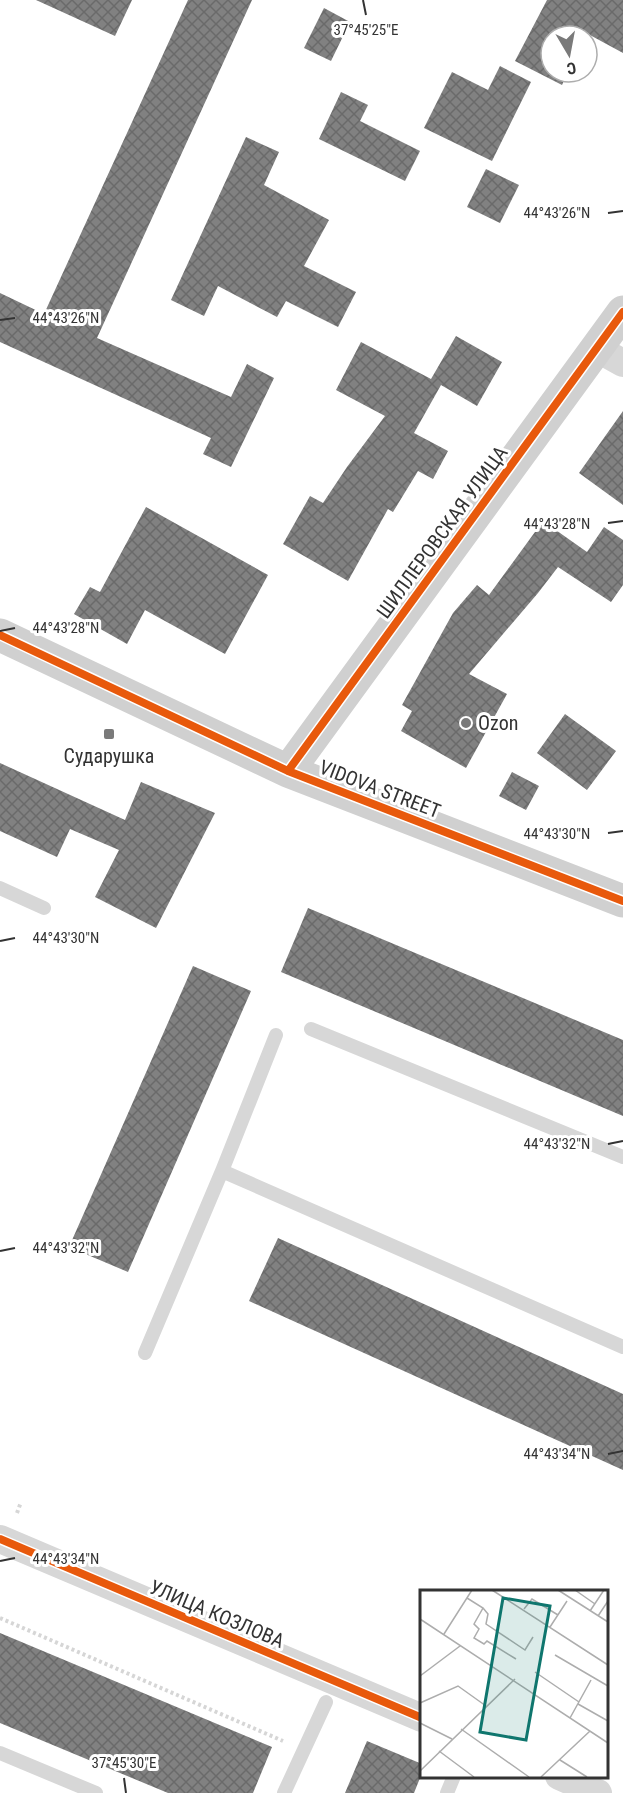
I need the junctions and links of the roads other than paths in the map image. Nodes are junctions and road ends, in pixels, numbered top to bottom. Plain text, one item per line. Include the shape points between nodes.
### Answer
1 (623, 312) edge
2 (609, 355) edge
3 (0, 635) edge
4 (288, 771) junction
5 (0, 888) edge
6 (623, 902) edge
7 (44, 908) dead end
8 (311, 1029) dead end
9 (276, 1035) dead end
10 (623, 1157) edge
11 (222, 1171) junction
12 (623, 1347) edge
13 (145, 1353) dead end
14 (0, 1539) edge
15 (326, 1702) dead end
16 (420, 1717) edge
17 (0, 1753) edge
18 (453, 1778) edge
19 (564, 1778) edge
20 (96, 1793) edge
21 (284, 1793) edge
22 (447, 1793) edge
23 (598, 1793) edge

1 - 2 street, ШИЛЛЕРОВСКАЯ УЛИЦА
2 - 4 street, ШИЛЛЕРОВСКАЯ УЛИЦА
3 - 4 street, VIDOVA STREET
4 - 6 street, VIDOVA STREET
5 - 7 lane
8 - 10 lane
9 - 11 lane
11 - 12 lane
11 - 13 lane
14 - 16 street, УЛИЦА КОЗЛОВА
15 - 21 lane
17 - 20 lane
18 - 22 lane
19 - 23 street

